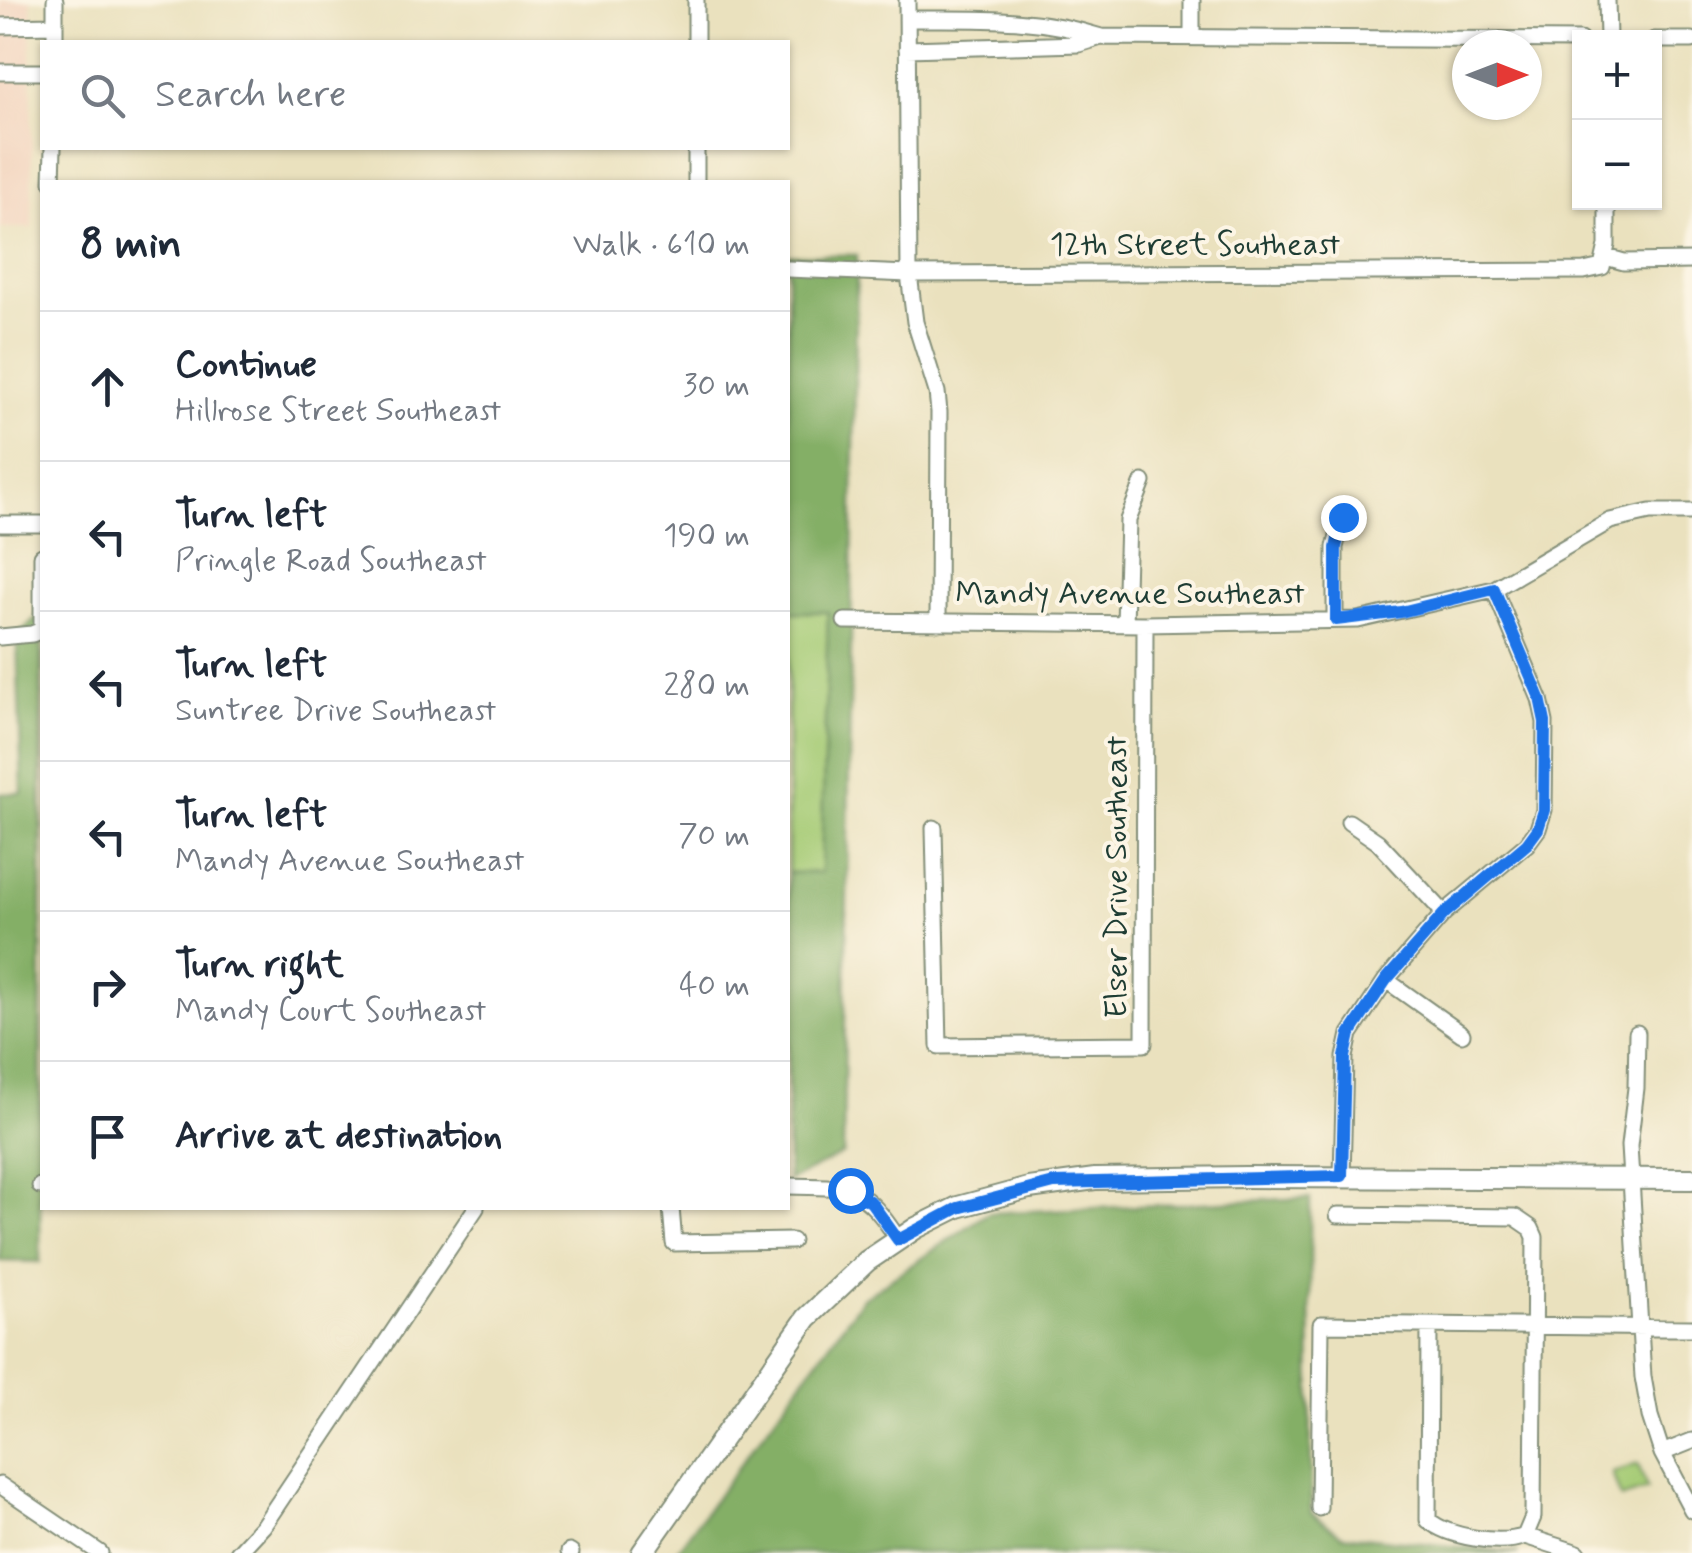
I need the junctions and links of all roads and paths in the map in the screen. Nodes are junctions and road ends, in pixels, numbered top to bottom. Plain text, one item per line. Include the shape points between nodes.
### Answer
1 (54, 0) edge
2 (696, 0) edge
3 (906, 0) edge
4 (1192, 0) edge
5 (1607, 0) edge
6 (906, 19) junction
7 (54, 25) junction
8 (0, 26) edge
9 (1608, 30) edge
10 (1101, 37) junction
11 (1192, 37) junction
12 (55, 40) edge
13 (696, 40) edge
14 (1572, 40) edge
15 (1662, 40) edge
16 (1692, 40) edge
17 (906, 49) junction
18 (0, 72) edge
19 (40, 72) edge
20 (53, 150) edge
21 (696, 150) edge
22 (52, 180) edge
23 (696, 180) edge
24 (1607, 210) edge
25 (1692, 261) edge
26 (1604, 262) junction
27 (790, 269) edge
28 (909, 274) junction
29 (1143, 482) dead end
30 (1692, 512) edge
31 (1343, 517) dead end
32 (0, 524) edge
33 (40, 524) edge
34 (1494, 589) junction
35 (1336, 620) junction
36 (845, 621) dead end
37 (938, 623) junction
38 (1125, 624) junction
39 (1145, 624) junction
40 (40, 631) edge
41 (0, 636) edge
42 (1350, 822) dead end
43 (934, 828) dead end
44 (1444, 914) junction
45 (1386, 980) junction
46 (1637, 1033) dead end
47 (1462, 1034) dead end
48 (1342, 1176) junction
49 (1634, 1179) junction
50 (1692, 1179) edge
51 (790, 1186) edge
52 (475, 1210) edge
53 (671, 1210) edge
54 (1338, 1215) dead end
55 (792, 1240) dead end
56 (898, 1240) junction
57 (1429, 1326) junction
58 (1534, 1327) junction
59 (1638, 1328) junction
60 (1692, 1328) edge
61 (1692, 1441) edge
62 (1662, 1454) junction
63 (0, 1485) edge
64 (1320, 1508) dead end
65 (1692, 1510) edge
66 (1525, 1536) junction
67 (100, 1553) edge
68 (238, 1553) edge
69 (642, 1553) edge
70 (1578, 1553) edge

1 - 7 street
2 - 13 street
3 - 6 street
4 - 11 street
5 - 9 street
6 - 10 street via 1010,18
6 - 17 street
7 - 8 street
7 - 12 street
10 - 11 street
10 - 17 street via 1080,44
11 - 14 street
15 - 16 street
17 - 28 street
18 - 19 street
20 - 22 street
21 - 23 street
24 - 26 street
25 - 26 street, 12th Street Southeast
26 - 28 street, 12th Street Southeast via 1564,271
27 - 28 street, 12th Street Southeast
28 - 37 street via 915,322 938,392
29 - 38 street via 1128,520
30 - 34 street, Mandy Avenue Southeast via 1610,521
31 - 35 street
32 - 33 street
34 - 35 street, Mandy Avenue Southeast
34 - 44 street via 1540,698 1544,810 1527,844
35 - 39 street, Mandy Avenue Southeast
36 - 37 street, Mandy Avenue Southeast
37 - 38 street, Mandy Avenue Southeast
38 - 39 street, Mandy Avenue Southeast
39 - 43 street, Elser Drive Southeast via 1144,1044 939,1046
40 - 41 street
42 - 44 street via 1378,842
44 - 45 street
45 - 47 street
45 - 48 street via 1350,1034
46 - 49 street via 1629,1146
48 - 49 main road
48 - 56 main road via 1054,1183 958,1208
49 - 50 main road
49 - 59 street
51 - 56 street via 850,1190 871,1202
52 - 68 street
53 - 55 street via 674,1243
54 - 58 street via 1524,1221 1534,1237
56 - 69 main road via 807,1318
57 - 58 street
57 - 64 street via 1321,1324
57 - 66 street via 1428,1520 1451,1534
58 - 59 street
58 - 66 street via 1533,1517
59 - 60 street
59 - 62 street
61 - 62 street
62 - 65 street
63 - 67 street
66 - 70 street

